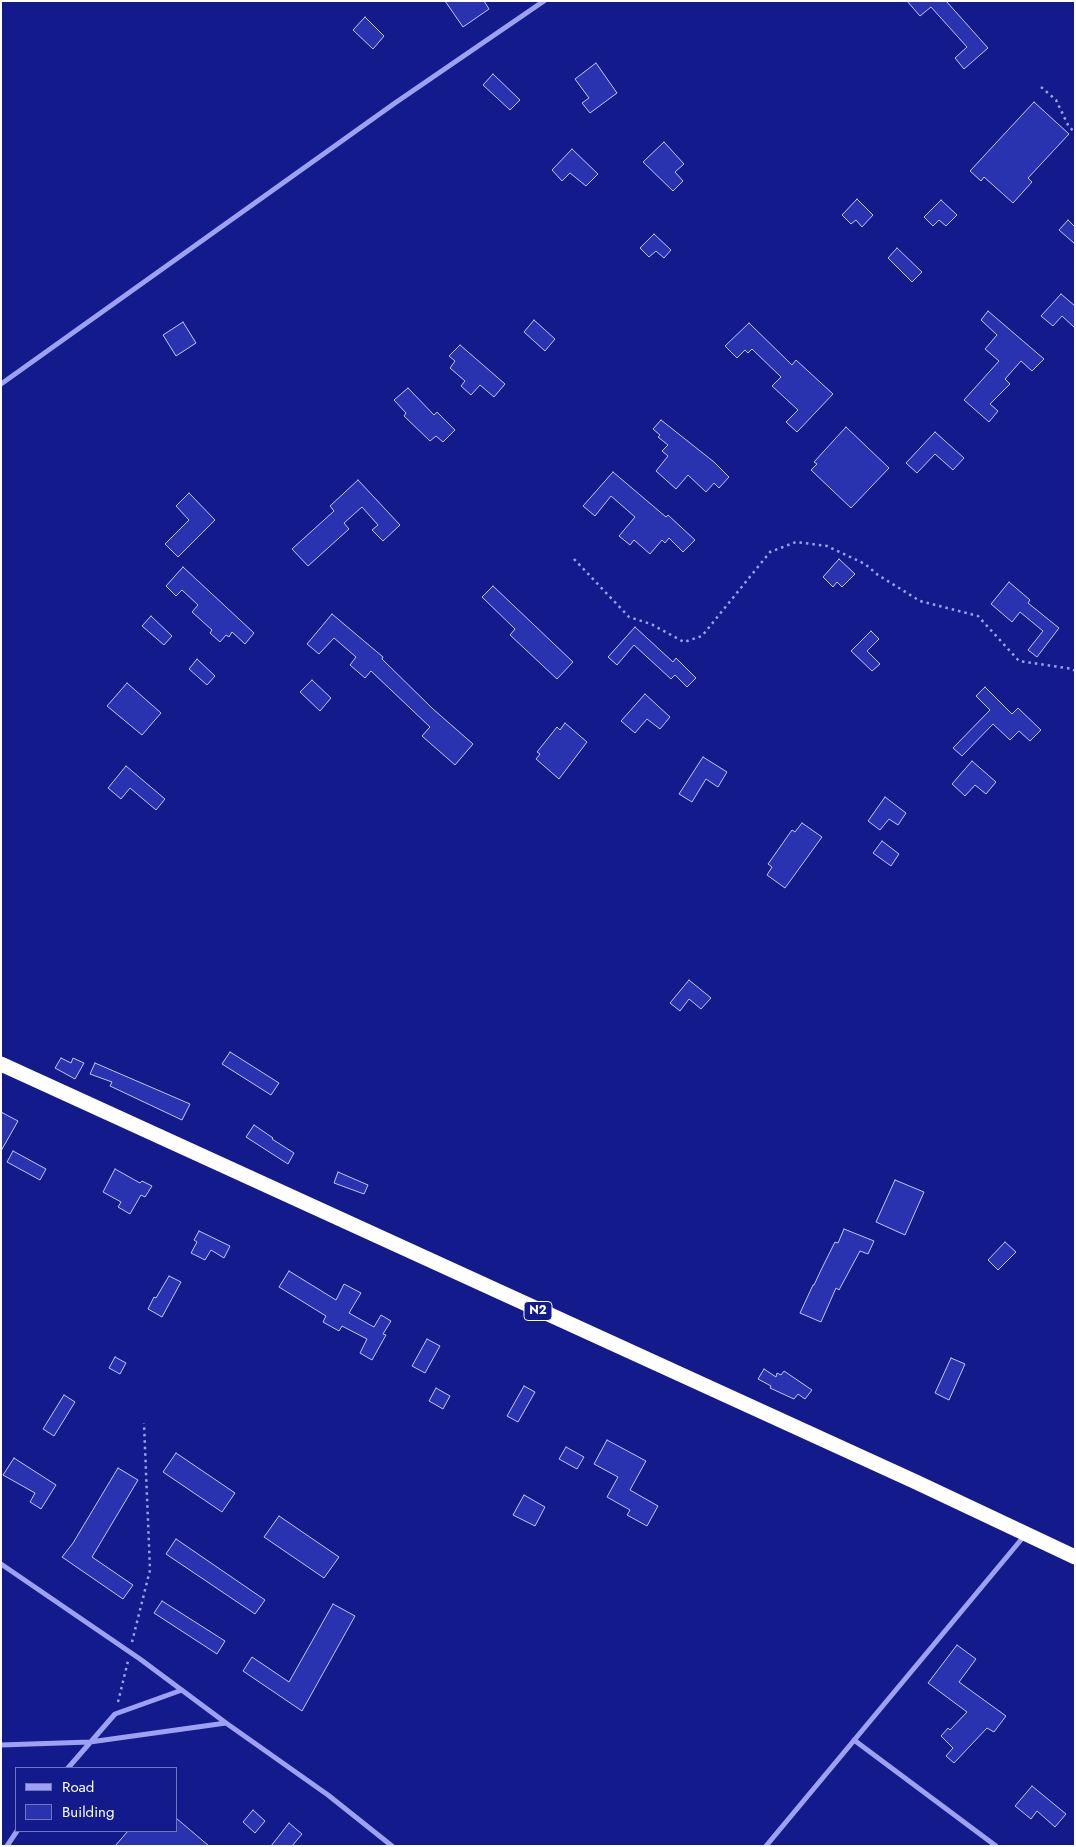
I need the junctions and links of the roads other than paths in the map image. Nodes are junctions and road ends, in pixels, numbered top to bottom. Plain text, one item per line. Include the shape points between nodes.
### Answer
1 (544, 1) edge
2 (1, 384) edge
3 (1, 1064) edge
4 (1026, 1534) junction
5 (1075, 1557) edge
6 (1, 1564) edge
7 (182, 1690) junction
8 (226, 1723) junction
9 (854, 1740) junction
10 (90, 1742) junction
11 (1, 1744) edge
12 (69, 1767) edge
13 (16, 1832) edge
14 (7, 1846) edge
15 (392, 1846) edge
16 (766, 1846) edge
17 (996, 1846) edge

1 - 2 street via 395,103
3 - 4 highway, N2
4 - 5 highway, N2
4 - 9 street
6 - 7 street
7 - 8 street
7 - 10 street via 116,1714
8 - 10 street
8 - 15 street via 328,1795
9 - 16 street
9 - 17 street
10 - 11 street
10 - 12 street
13 - 14 street

